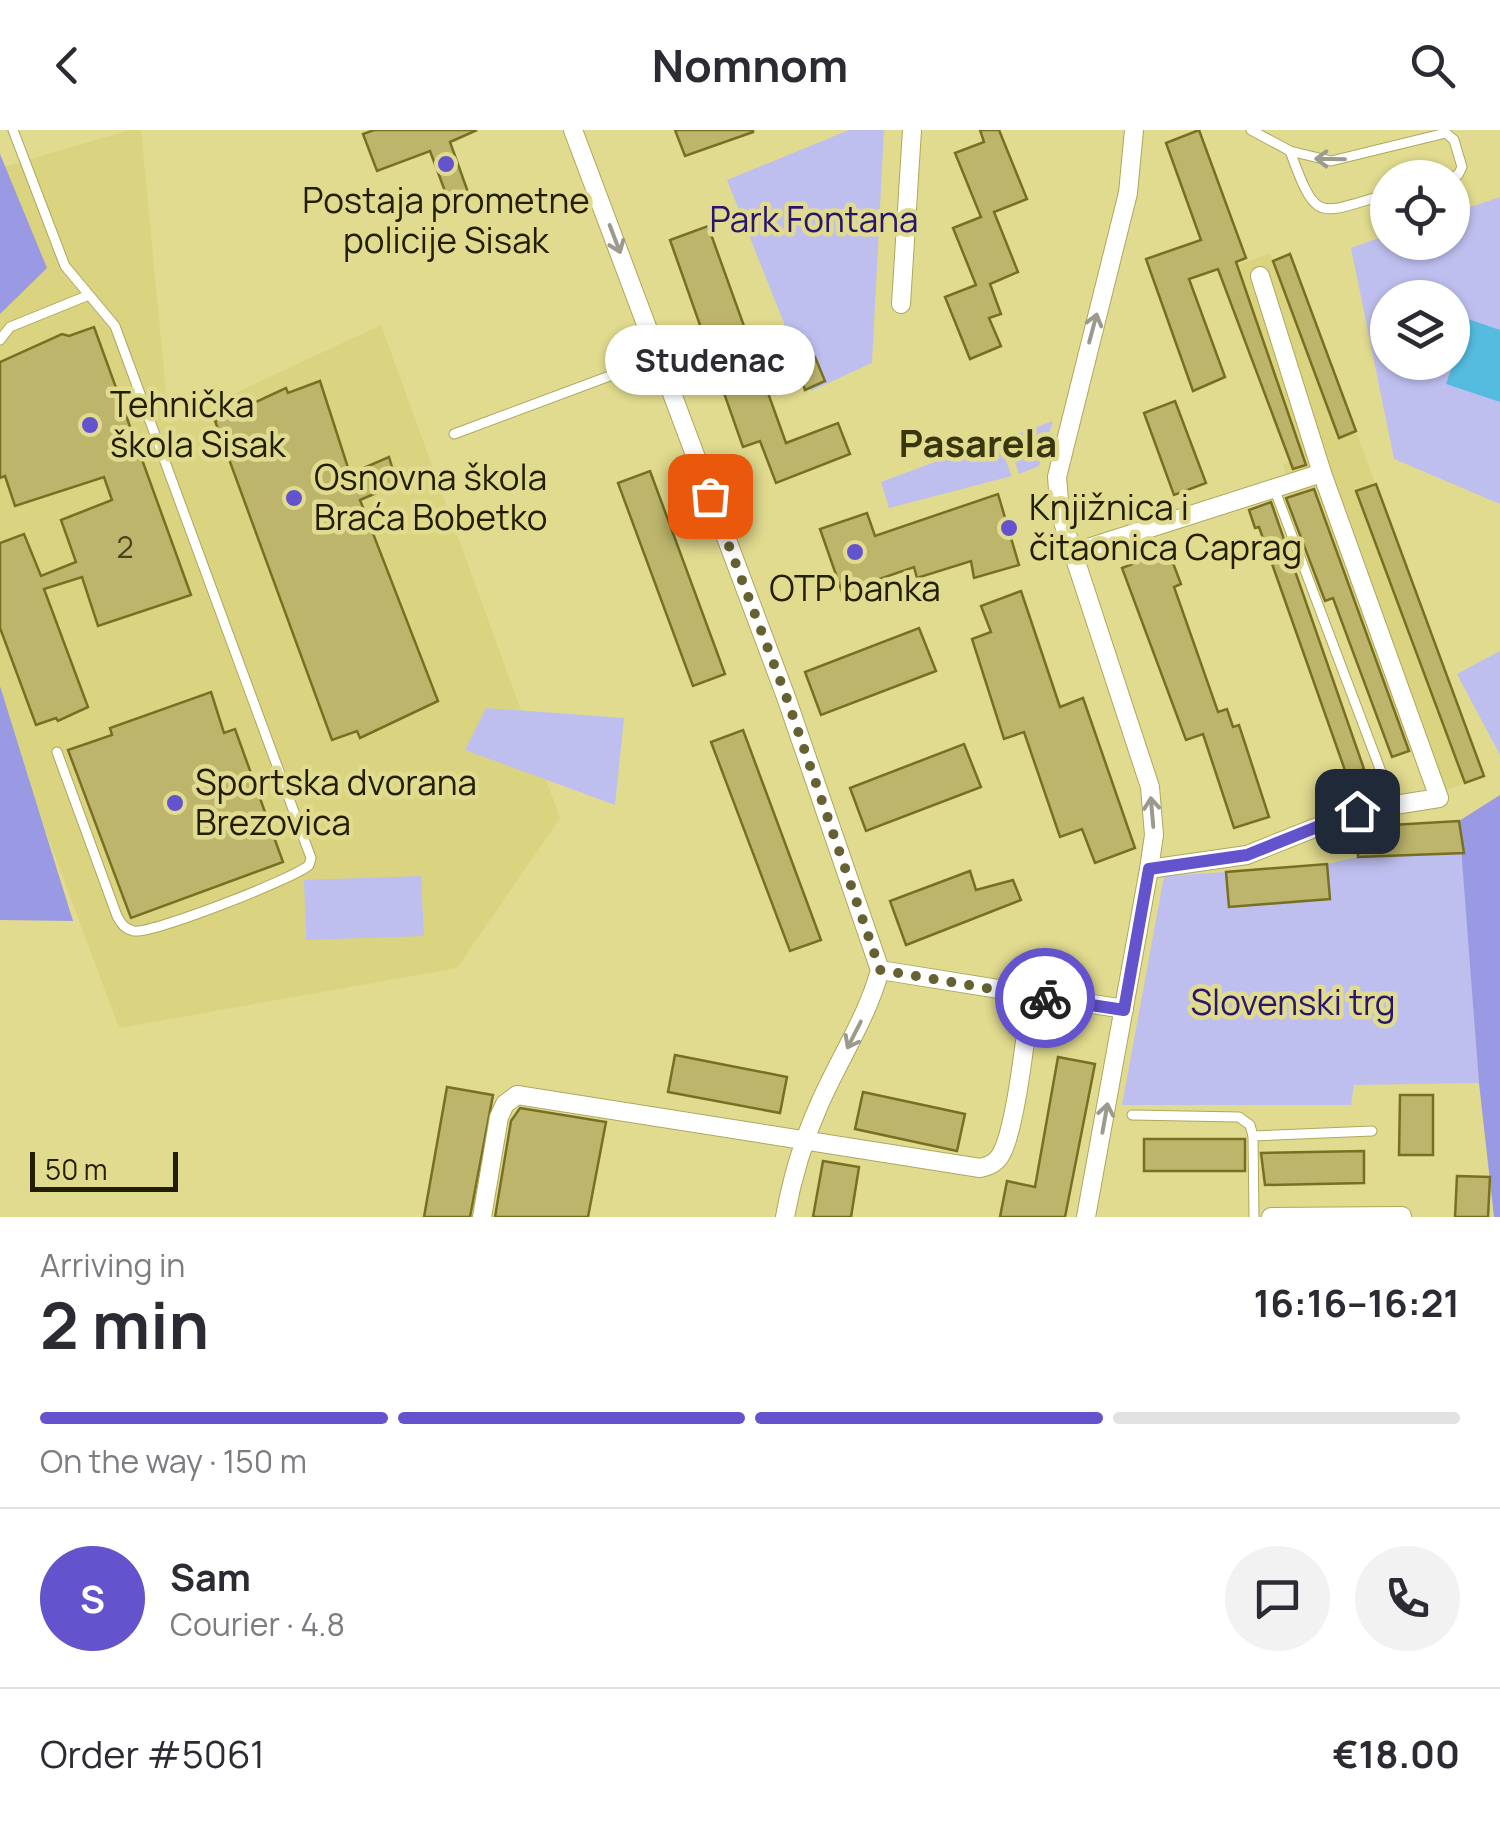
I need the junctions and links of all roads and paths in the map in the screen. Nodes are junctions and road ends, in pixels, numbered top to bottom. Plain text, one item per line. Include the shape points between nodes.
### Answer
1 (13, 130) edge
2 (573, 130) edge
3 (912, 130) edge
4 (1134, 130) edge
5 (1251, 130) edge
6 (1290, 150) junction
7 (1460, 160) edge
8 (1370, 200) edge
9 (1260, 276) dead end
10 (89, 295) junction
11 (900, 304) dead end
12 (0, 340) edge
13 (658, 357) junction
14 (454, 434) dead end
15 (1322, 473) junction
16 (1272, 486) junction
17 (1072, 553) junction
18 (57, 752) dead end
19 (1394, 806) junction
20 (1149, 869) junction
21 (880, 970) junction
22 (1031, 996) junction
23 (1124, 1010) junction
24 (1132, 1115) dead end
25 (1372, 1131) dead end
26 (1253, 1136) junction
27 (805, 1140) junction
28 (1402, 1216) edge
29 (482, 1217) edge
30 (785, 1217) edge
31 (1086, 1217) edge
32 (1254, 1217) edge
33 (1271, 1217) edge

1 - 10 lane via 65,266
2 -> 13 street
3 - 11 street
17 -> 4 street via 1057,477 1128,192
5 - 6 lane
7 -> 6 lane via 1446,133 1342,160
6 - 8 lane via 1306,196 1325,210
9 - 15 street
10 - 12 lane via 10,327
10 - 18 lane via 114,326 310,865 156,928 129,929 118,916
13 - 14 lane
13 - 21 street
15 - 16 street
15 - 19 street via 1439,798
16 - 17 street
16 - 19 lane
20 -> 17 street via 1150,787
19 - 20 street via 1357,811 1247,855
20 - 23 street
21 - 22 street
21 -> 27 street
22 - 23 street
22 - 27 street via 1008,1133 1000,1156 988,1166
31 -> 23 street
24 - 26 lane via 1239,1117
25 - 26 lane
26 - 32 lane
27 - 29 street via 517,1095 501,1110
27 - 30 street
28 - 33 street

